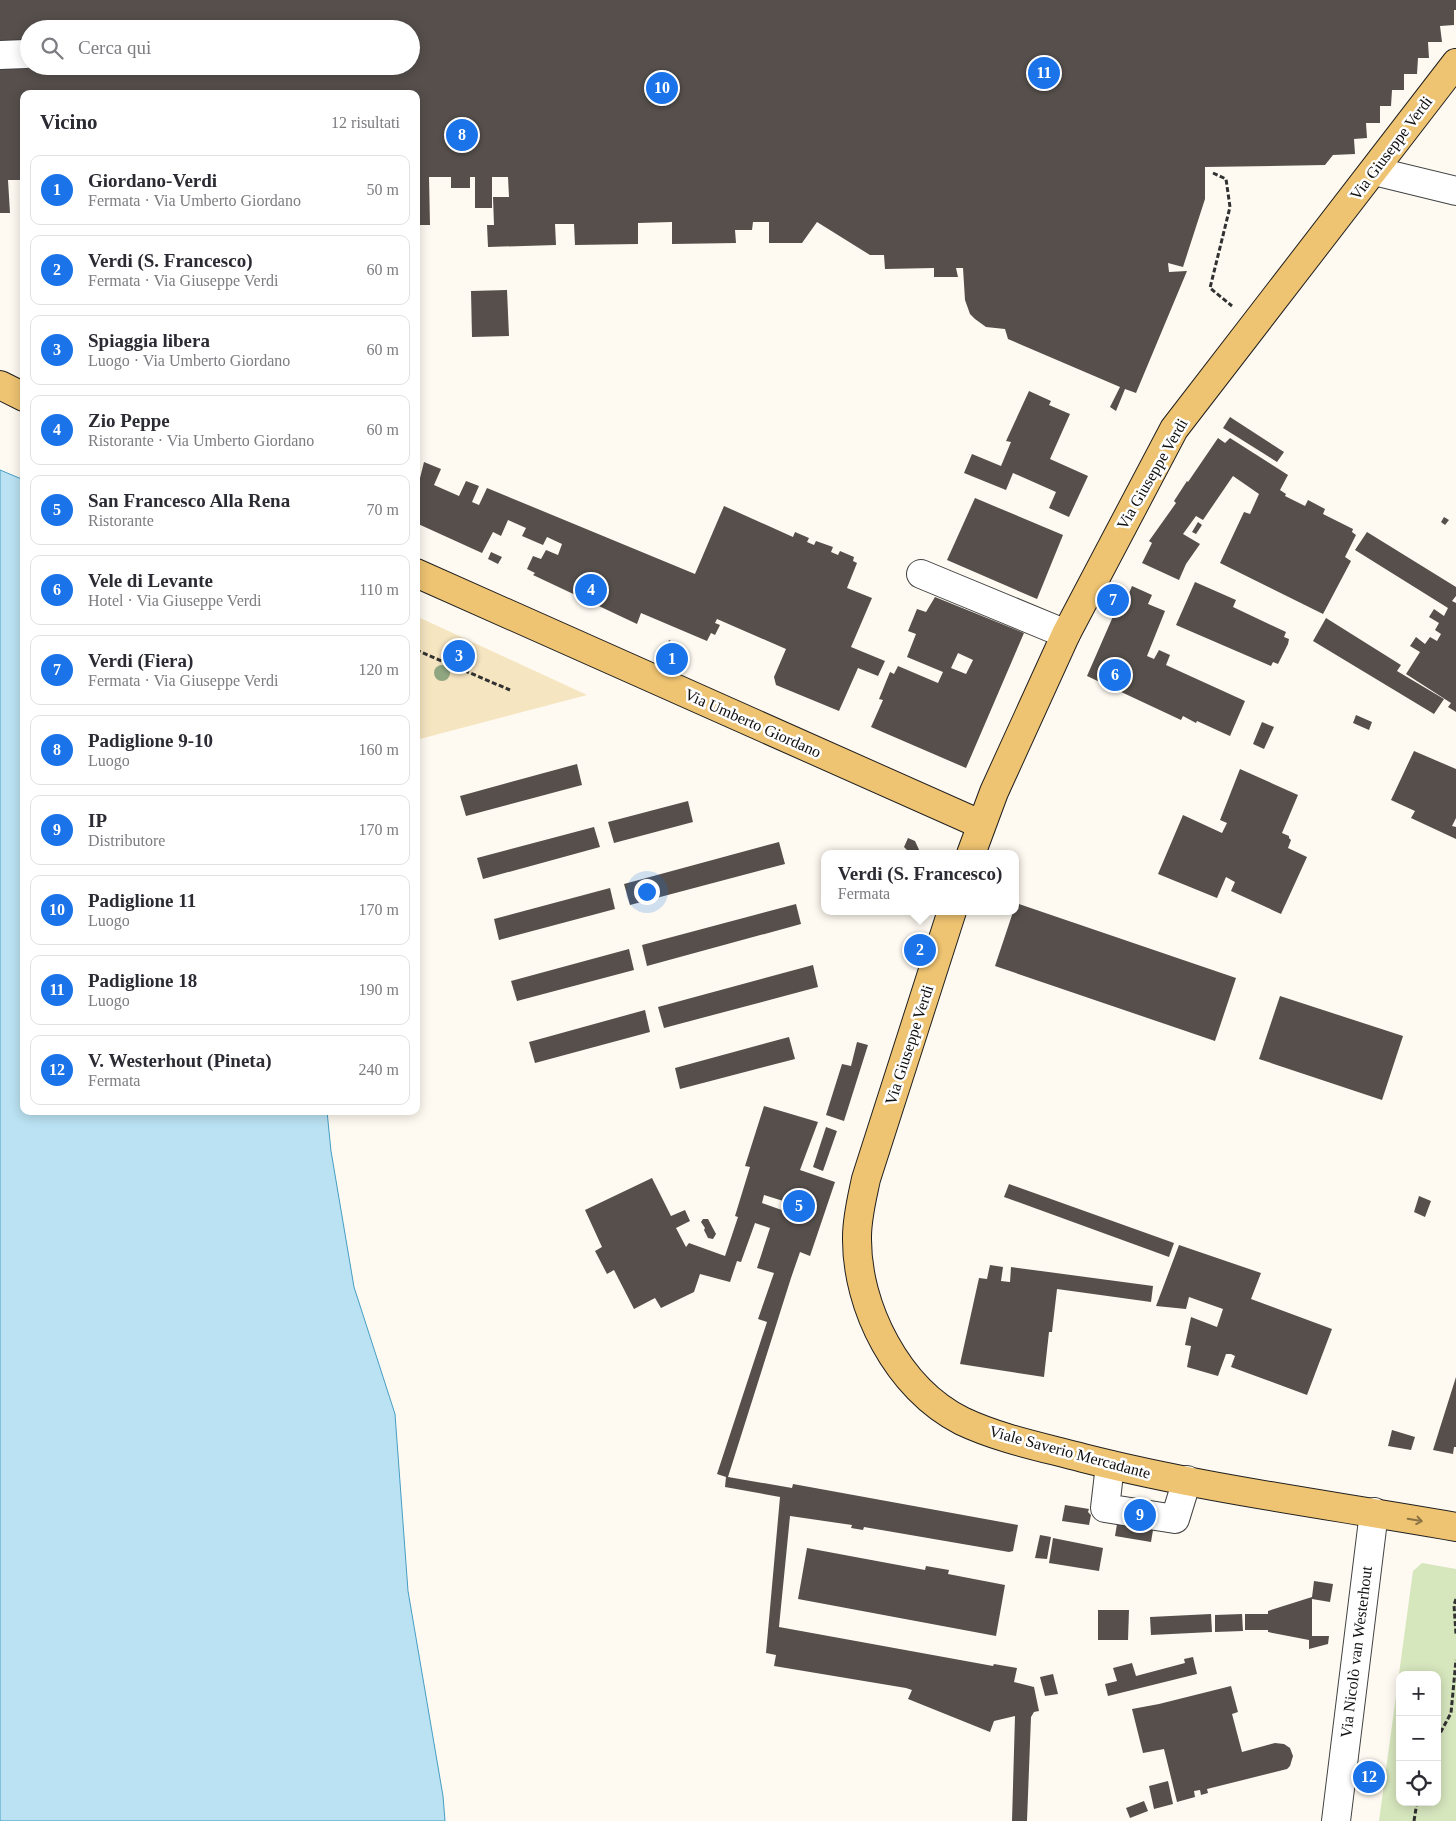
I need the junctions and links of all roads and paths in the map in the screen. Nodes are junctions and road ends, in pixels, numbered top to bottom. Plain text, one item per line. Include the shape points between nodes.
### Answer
1 (1456, 64) edge
2 (1374, 170) junction
3 (1213, 173) dead end
4 (1456, 191) edge
5 (1255, 326) junction
6 (0, 385) edge
7 (20, 395) edge
8 (921, 574) dead end
9 (420, 576) edge
10 (1066, 634) junction
11 (420, 652) edge
12 (510, 690) dead end
13 (980, 824) junction
14 (972, 850) edge
15 (951, 915) edge
16 (866, 1178) joint
17 (1110, 1465) junction
18 (1187, 1480) junction
19 (1374, 1512) junction
20 (1456, 1527) edge
21 (1456, 1599) edge
22 (1456, 1634) edge
23 (1456, 1660) edge
24 (1441, 1733) edge
25 (1416, 1806) edge
26 (1336, 1821) edge
27 (1414, 1821) edge

1 - 2 main road, Via Giuseppe Verdi
2 - 4 street
2 - 5 main road, Via Giuseppe Verdi
3 - 5 path via 1226,179 1230,207 1210,288
5 - 10 main road, Via Giuseppe Verdi via 1174,429
6 - 7 main road
8 - 10 street
9 - 13 main road, Via Umberto Giordano
10 - 13 main road, Via Giuseppe Verdi
11 - 12 path
13 - 14 main road, Via Giuseppe Verdi
15 - 16 main road, Via Giuseppe Verdi
16 - 17 main road, Viale Saverio Mercadante via 857,1237 859,1266 875,1323 902,1369 933,1400 961,1420 1016,1441
17 - 18 main road, Viale Saverio Mercadante
17 - 18 street via 1105,1508 1175,1519
18 - 19 main road, Viale Saverio Mercadante
19 -> 20 main road, Viale Saverio Mercadante
19 - 26 street, Via Nicolò van Westerhout
21 - 22 path
23 - 24 path via 1451,1713
25 - 27 path

